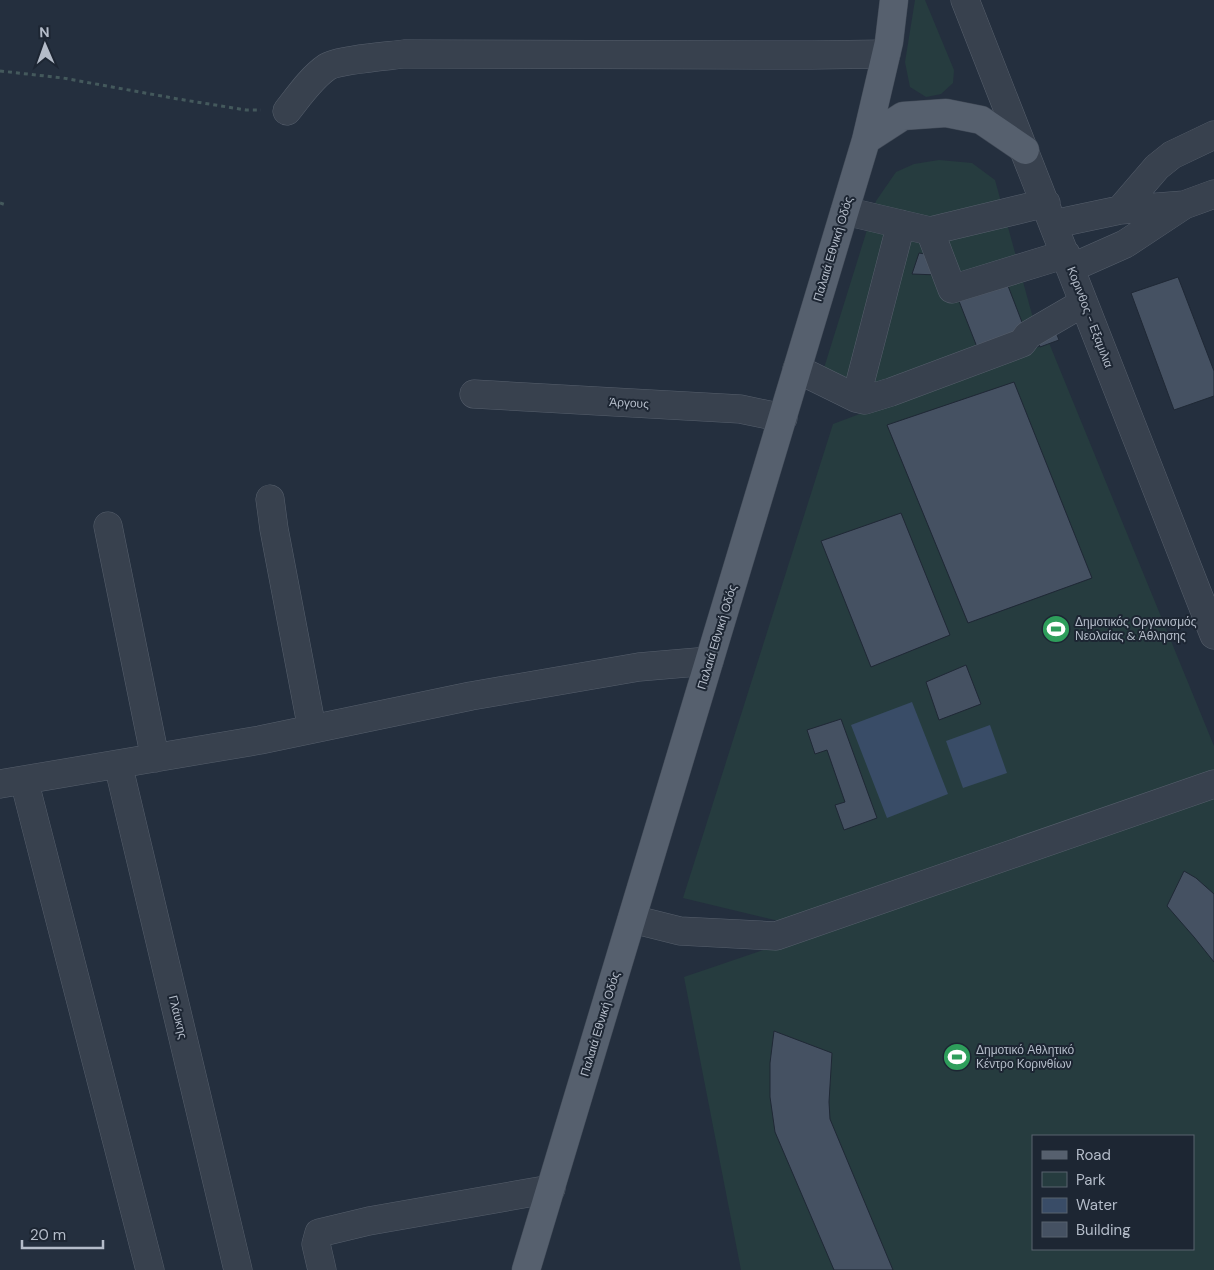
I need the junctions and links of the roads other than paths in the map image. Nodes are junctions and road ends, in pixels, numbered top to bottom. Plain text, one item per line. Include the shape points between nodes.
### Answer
1 (894, 0) edge
2 (966, 0) edge
3 (886, 54) junction
4 (287, 111) road end
5 (1214, 135) edge
6 (866, 140) junction
7 (1025, 150) junction
8 (1214, 194) edge
9 (1184, 205) junction
10 (1120, 210) junction
11 (845, 211) junction
12 (1050, 214) junction
13 (901, 224) junction
14 (930, 231) junction
15 (1068, 261) junction
16 (1083, 303) junction
17 (797, 369) junction
18 (474, 394) dead end
19 (854, 396) junction
20 (783, 418) junction
21 (270, 499) dead end
22 (108, 526) dead end
23 (1214, 635) edge
24 (710, 661) junction
25 (312, 729) junction
26 (155, 758) junction
27 (118, 764) junction
28 (6, 781) edge
29 (1214, 784) edge
30 (632, 918) junction
31 (551, 1189) junction
32 (150, 1270) edge
33 (238, 1270) edge
34 (322, 1270) edge
35 (526, 1270) edge

1 - 3 main road, Παλαιά Εθνική Οδός
2 - 7 street, Κορινθος - Εξαμιλια
3 - 4 street via 404,54 328,66
3 - 6 main road, Παλαιά Εθνική Οδός
5 - 10 street via 1172,155 1157,167
6 - 7 main road via 903,116 946,113 981,120
6 - 11 main road, Παλαιά Εθνική Οδός
7 - 12 street, Κορινθος - Εξαμιλια
8 - 9 street
9 - 10 street
9 - 15 street via 1126,244
10 - 12 street
11 - 13 street
11 - 17 main road, Παλαιά Εθνική Οδός
12 - 14 street
12 - 15 street, Κορινθος - Εξαμιλια
13 - 14 street
13 - 19 street
14 - 15 street via 952,290
15 - 16 street, Κορινθος - Εξαμιλια
16 - 19 street via 1028,334 1022,343 891,392 865,400
16 - 23 street, Κορινθος - Εξαμιλια
17 - 19 street
17 - 20 main road, Παλαιά Εθνική Οδός
18 - 20 street, Άργους via 740,409
20 - 24 main road, Παλαιά Εθνική Οδός
21 - 25 street
22 - 26 street
24 - 25 street via 639,666
24 - 30 main road, Παλαιά Εθνική Οδός
25 - 26 street
26 - 27 street
27 - 28 street
27 - 33 street, Γλάυκης
28 - 32 street
29 - 30 street via 776,936 680,931
30 - 31 main road, Παλαιά Εθνική Οδός
31 - 34 street via 319,1233 316,1244
31 - 35 main road, Παλαιά Εθνική Οδός

